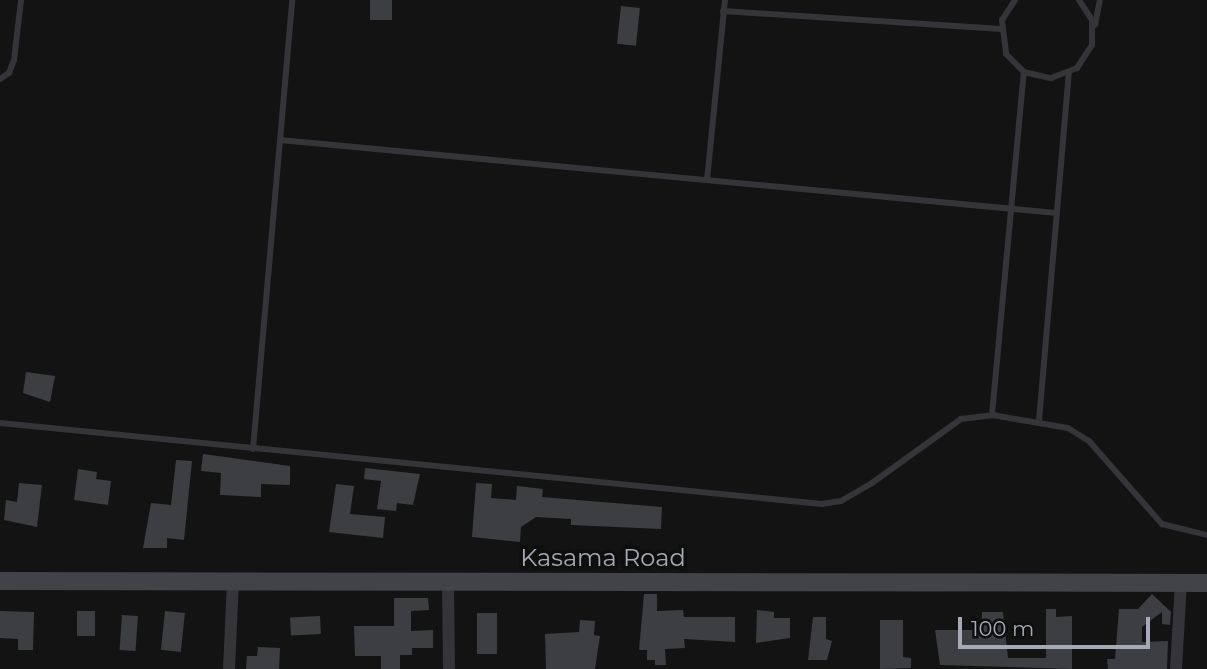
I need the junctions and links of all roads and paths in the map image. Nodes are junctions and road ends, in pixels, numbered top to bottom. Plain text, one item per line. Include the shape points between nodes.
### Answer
1 (21, 0) edge
2 (292, 0) edge
3 (724, 0) edge
4 (1006, 0) edge
5 (1015, 0) edge
6 (1079, 0) edge
7 (1100, 0) edge
8 (723, 11) junction
9 (1006, 12) junction
10 (1001, 29) junction
11 (1094, 29) junction
12 (1024, 72) junction
13 (1069, 73) junction
14 (0, 79) edge
15 (279, 140) junction
16 (708, 180) junction
17 (1011, 209) junction
18 (1057, 213) junction
19 (992, 415) junction
20 (1039, 421) junction
21 (0, 422) edge
22 (253, 449) junction
23 (1207, 535) edge
24 (0, 581) edge
25 (233, 582) junction
26 (1181, 583) junction
27 (1207, 583) edge
28 (448, 584) junction
29 (229, 669) edge
30 (449, 669) edge
31 (1175, 669) edge

1 - 14 lane via 14,60 9,73
2 - 15 lane
3 - 8 lane
4 - 9 lane
5 - 9 lane
6 - 11 lane
7 - 11 lane
8 - 10 lane
8 - 16 lane
9 - 10 lane
10 - 12 lane via 1006,54
11 - 13 lane via 1089,54
12 - 13 lane via 1042,78
12 - 17 lane
13 - 18 lane
15 - 16 lane
15 - 22 lane
16 - 17 lane
17 - 18 lane
17 - 19 lane
18 - 20 lane
19 - 20 lane
19 - 22 lane via 961,419 872,483 841,501 822,504
20 - 23 lane via 1068,428 1089,441 1162,524
21 - 22 lane
24 - 25 street, Kasama Road
25 - 28 street, Kasama Road
25 - 29 street
26 - 27 street, Kasama Road
26 - 28 street, Kasama Road
26 - 31 street
28 - 30 street

